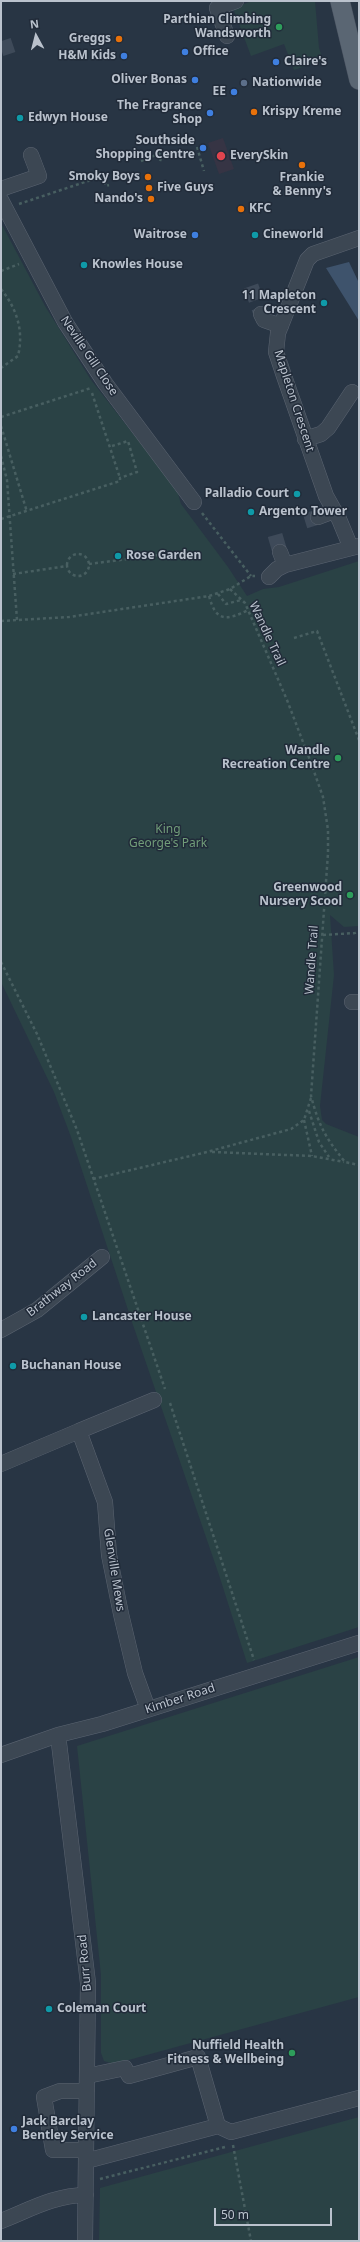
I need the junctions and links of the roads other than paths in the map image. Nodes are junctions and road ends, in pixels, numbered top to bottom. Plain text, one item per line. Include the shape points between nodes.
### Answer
1 (236, 1) edge
2 (340, 1) edge
3 (227, 36) dead end
4 (359, 80) edge
5 (32, 155) dead end
6 (1, 190) edge
7 (3, 204) edge
8 (357, 244) edge
9 (261, 314) tunnel mouth
10 (281, 326) junction
11 (352, 392) dead end
12 (305, 439) junction
13 (194, 502) road end
14 (334, 511) junction
15 (318, 517) tunnel mouth
16 (355, 547) edge
17 (269, 577) road end
18 (102, 1257) dead end
19 (1, 1330) edge
20 (161, 1398) road end
21 (79, 1431) junction
22 (1, 1464) edge
23 (359, 1643) edge
24 (148, 1709) junction
25 (58, 1735) junction
26 (1, 1755) edge
27 (86, 2084) junction
28 (359, 2098) edge
29 (230, 2136) junction
30 (86, 2156) junction
31 (86, 2189) junction
32 (1, 2221) edge
33 (85, 2241) edge

1 - 3 street via 217,8
2 - 4 main road
5 - 6 street via 39,176
7 - 13 street, Neville Gill Close via 65,322 105,383
8 - 10 street, Mapleton Crescent via 313,254 307,260
9 - 10 street via 264,320
10 - 12 street, Mapleton Crescent via 276,352
11 - 12 street via 328,428 321,434
12 - 14 street, Mapleton Crescent
14 - 15 street
14 - 16 street, Mapleton Crescent
16 - 17 street via 282,558 277,569
18 - 19 street, Brathway Road via 37,1310
20 - 21 street
21 - 22 street
21 - 24 street, Glenville Mews via 105,1502 109,1555 120,1614 135,1673
23 - 24 street, Kimber Road
24 - 25 street, Kimber Road
25 - 26 street, Kimber Road
25 - 27 street, Burr Road via 88,1983
27 - 29 street via 125,2068 130,2076 198,2057
27 - 30 street, Burr Road
27 - 30 street via 44,2097 53,2150
28 - 29 street
29 - 30 street
30 - 31 street, Burr Road
31 - 32 street
31 - 33 street, Burr Road

